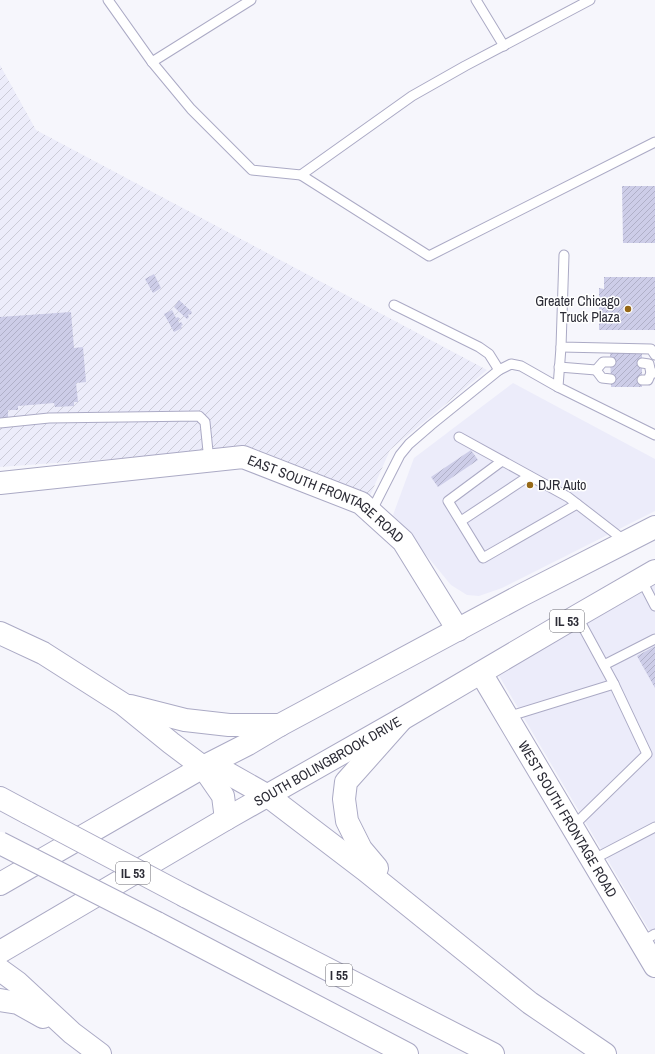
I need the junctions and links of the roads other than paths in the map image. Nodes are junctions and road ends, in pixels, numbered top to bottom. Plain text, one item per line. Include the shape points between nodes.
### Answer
1 (108, 0) edge
2 (251, 0) edge
3 (476, 0) edge
4 (590, 0) edge
5 (504, 46) junction
6 (152, 62) junction
7 (655, 142) edge
8 (301, 175) junction
9 (564, 255) dead end
10 (394, 305) dead end
11 (561, 347) junction
12 (655, 355) edge
13 (610, 362) dead end
14 (642, 364) dead end
15 (560, 367) junction
16 (499, 370) junction
17 (596, 370) junction
18 (653, 373) edge
19 (610, 379) dead end
20 (642, 380) dead end
21 (558, 387) junction
22 (0, 422) edge
23 (655, 435) edge
24 (459, 437) dead end
25 (209, 461) junction
26 (502, 461) junction
27 (529, 476) junction
28 (0, 483) edge
29 (578, 504) junction
30 (371, 512) junction
31 (461, 521) junction
32 (655, 527) edge
33 (626, 542) junction
34 (648, 575) edge
35 (655, 606) edge
36 (577, 616) junction
37 (458, 630) junction
38 (0, 633) edge
39 (655, 639) edge
40 (604, 666) junction
41 (481, 673) junction
42 (614, 684) junction
43 (123, 704) junction
44 (507, 717) junction
45 (402, 719) junction
46 (280, 725) junction
47 (651, 752) edge
48 (203, 767) junction
49 (268, 796) junction
50 (0, 798) edge
51 (226, 819) junction
52 (572, 826) junction
53 (655, 827) edge
54 (0, 843) edge
55 (592, 860) junction
56 (0, 884) edge
57 (421, 914) junction
58 (648, 938) edge
59 (0, 952) edge
60 (655, 966) edge
61 (0, 970) edge
62 (0, 1000) edge
63 (72, 1033) junction
64 (100, 1054) edge
65 (407, 1054) edge
66 (493, 1054) edge
67 (605, 1054) edge

1 - 6 lane
2 - 6 lane
3 - 5 lane
4 - 5 lane
5 - 8 lane via 412,96
6 - 8 lane via 191,109 252,170
7 - 8 lane via 429,256
9 - 11 lane
10 - 16 lane via 480,347
11 - 12 lane via 651,349
11 - 15 lane
13 - 17 lane via 603,362
14 - 18 lane via 649,364
15 - 17 lane
15 - 21 lane
16 - 21 lane via 511,364 521,366
16 - 30 lane via 409,444 400,455
17 - 19 lane via 602,378
18 - 20 lane via 648,380
21 - 23 lane
22 - 25 lane via 49,418 200,416 205,422
24 - 26 lane
25 - 28 main road, EAST SOUTH FRONTAGE ROAD
25 - 30 main road, EAST SOUTH FRONTAGE ROAD via 243,457 361,503
26 - 27 lane
26 - 31 lane via 448,501
27 - 29 lane
27 - 31 lane
29 - 31 lane via 483,558
29 - 33 lane
30 - 37 main road, EAST SOUTH FRONTAGE ROAD via 403,541
32 - 33 main road
33 - 37 main road
34 - 35 lane
34 - 36 main road, SOUTH BOLINGBROOK DRIVE / IL 53
36 - 40 lane
36 - 41 main road, SOUTH BOLINGBROOK DRIVE / IL 53
37 - 46 main road
38 - 43 main road via 43,654
39 - 40 lane
40 - 42 lane
41 - 44 main road, WEST SOUTH FRONTAGE ROAD
41 - 45 main road, SOUTH BOLINGBROOK DRIVE / IL 53
42 - 44 lane
42 - 47 lane
43 - 46 main road via 185,720 229,725
43 - 48 main road
44 - 52 main road, WEST SOUTH FRONTAGE ROAD
45 - 49 main road, SOUTH BOLINGBROOK DRIVE / IL 53
45 - 57 main road via 346,782 344,799 347,821 361,849
46 - 48 main road
47 - 52 lane
48 - 49 main road via 222,770
48 - 51 main road via 223,796
48 - 56 main road
49 - 51 main road, SOUTH BOLINGBROOK DRIVE / IL 53
49 - 57 main road
50 - 66 main road, I 55, bridge via 184,896
51 - 59 main road, SOUTH BOLINGBROOK DRIVE / IL 53
52 - 55 main road, WEST SOUTH FRONTAGE ROAD
53 - 55 lane
54 - 65 main road, bridge
55 - 58 main road, WEST SOUTH FRONTAGE ROAD
57 - 67 main road via 530,1003
58 - 60 main road, WEST SOUTH FRONTAGE ROAD
61 - 63 main road via 18,983
62 - 63 main road via 18,1003
63 - 64 main road

